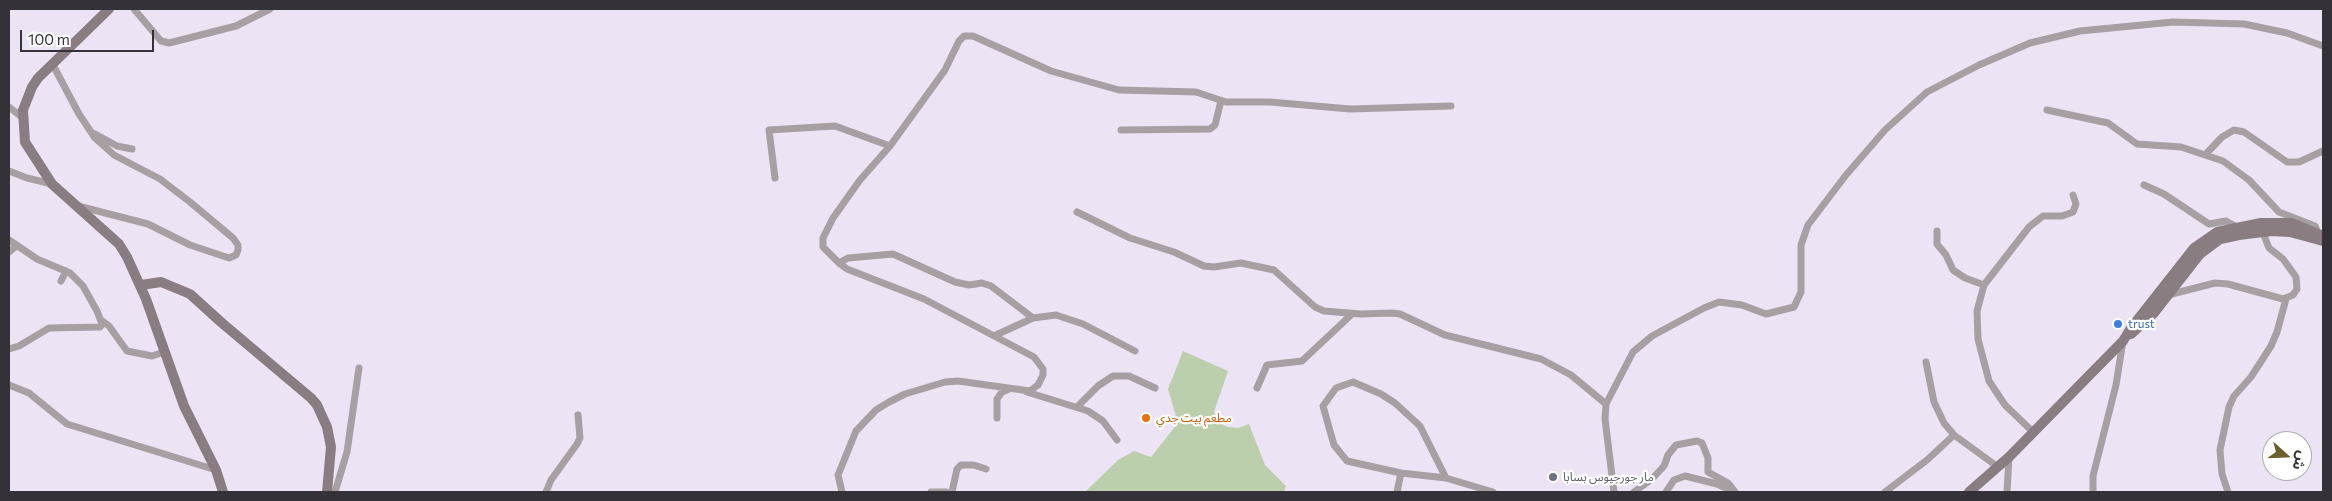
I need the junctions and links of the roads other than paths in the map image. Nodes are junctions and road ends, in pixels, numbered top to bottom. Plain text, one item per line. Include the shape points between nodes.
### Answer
1 (109, 9) edge
2 (134, 9) edge
3 (270, 9) edge
4 (2323, 46) edge
5 (54, 65) junction
6 (1221, 101) junction
7 (1452, 106) dead end
8 (9, 107) edge
9 (2047, 110) dead end
10 (22, 118) junction
11 (1121, 130) dead end
12 (90, 131) junction
13 (890, 146) junction
14 (132, 149) dead end
15 (2323, 151) edge
16 (2206, 154) junction
17 (9, 171) edge
18 (775, 178) dead end
19 (52, 184) junction
20 (2144, 185) dead end
21 (2073, 195) dead end
22 (75, 205) junction
23 (1077, 212) dead end
24 (2237, 227) junction
25 (2261, 227) junction
26 (1937, 231) dead end
27 (9, 236) edge
28 (2322, 237) edge
29 (9, 240) edge
30 (17, 248) junction
31 (9, 252) edge
32 (839, 264) junction
33 (66, 271) junction
34 (61, 281) dead end
35 (140, 285) junction
36 (1984, 285) junction
37 (2168, 295) junction
38 (2286, 299) junction
39 (1352, 314) junction
40 (1033, 318) junction
41 (101, 320) junction
42 (996, 335) junction
43 (2124, 339) junction
44 (9, 349) edge
45 (1135, 351) dead end
46 (164, 352) junction
47 (1926, 362) dead end
48 (359, 368) dead end
49 (9, 378) edge
50 (11, 386) edge
51 (1009, 388) junction
52 (1154, 388) dead end
53 (1257, 388) dead end
54 (1025, 391) junction
55 (1606, 404) junction
56 (1077, 407) junction
57 (578, 415) dead end
58 (997, 418) dead end
59 (2033, 432) junction
60 (1954, 435) junction
61 (1117, 440) dead end
62 (2009, 457) junction
63 (1998, 466) junction
64 (986, 469) dead end
65 (216, 470) junction
66 (1401, 473) junction
67 (1446, 478) junction
68 (223, 492) edge
69 (327, 492) edge
70 (335, 492) edge
71 (546, 492) edge
72 (842, 492) edge
73 (931, 492) edge
74 (946, 492) edge
75 (952, 492) edge
76 (1397, 492) edge
77 (1494, 492) edge
78 (1614, 492) edge
79 (1634, 492) edge
80 (1666, 492) edge
81 (1735, 492) edge
82 (1885, 492) edge
83 (1968, 492) edge
84 (2007, 492) edge
85 (2093, 492) edge
86 (2228, 492) edge

1 - 5 street
2 - 3 street via 160,42 169,43 236,26
4 - 55 street via 2287,33 2244,24 2173,22 2080,31 2030,43 1979,65 1927,92 1903,112 1816,212 1801,245 1801,292 1794,307 1766,314 1727,302 1704,308 1640,345 1628,359
5 - 10 street via 32,87
5 - 12 street
6 - 7 street via 1350,109
6 - 11 street via 1215,125 1210,129
6 - 13 street via 1196,92 1119,90 1051,71 973,36 964,36 945,70
8 - 10 street
9 - 16 street via 2108,123 2137,144 2173,145
10 - 19 street via 25,142
12 - 14 street via 117,146
12 - 22 street via 114,155 160,179 190,202 233,238 238,250 236,256 229,258 190,246 148,224
13 - 18 street via 835,126 769,130
13 - 32 street via 860,180 827,227 823,246
15 - 16 street via 2299,162 2287,162 2244,132 2234,130
16 - 28 street via 2239,171 2279,212 2315,226
17 - 19 street
19 - 22 street
20 - 24 street via 2204,221 2214,224 2226,221
21 - 36 street via 2076,204 2073,212 2036,220
22 - 35 street via 119,244
23 - 39 street via 1130,238 1204,266 1242,263 1274,270 1320,309
24 - 25 street
24 - 43 street via 2217,232 2194,248
25 - 28 street via 2292,223
25 - 37 street via 2213,244 2200,254
25 - 38 street via 2269,248 2290,266 2296,277 2296,292
26 - 36 street via 1937,244 1953,270
27 - 30 street
29 - 30 street
30 - 31 street
30 - 33 street
32 - 40 street via 848,258 893,254 955,282 991,286
32 - 42 street via 924,298
33 - 34 street
33 - 41 street via 82,286
35 - 46 street
35 - 69 street via 161,282 190,294 311,398 327,428 331,447
36 - 59 street via 1976,321 1984,368 2004,405
37 - 38 street via 2215,283
37 - 43 street via 2142,326
38 - 86 street via 2270,346 2229,407 2220,450 2222,474
39 - 53 street via 1302,361 1267,365
39 - 55 street via 1392,312 1445,335 1541,359 1571,376
40 - 42 street
40 - 45 street via 1056,315 1076,321
41 - 44 street via 100,327 49,328
41 - 46 street via 128,351 152,356
42 - 54 street via 1034,357 1043,368 1038,385 1030,392
43 - 59 street
43 - 85 street
46 - 65 street via 184,406
47 - 60 street via 1934,402
48 - 70 street via 346,452
49 - 50 street
50 - 65 street via 29,393 67,424
51 - 54 street
51 - 58 street via 997,399
51 - 72 street via 945,382 905,394 882,406 860,426 847,451 838,476
52 - 56 street via 1129,376 1113,376
54 - 56 street
55 - 78 street
56 - 61 street via 1103,420
57 - 71 street via 578,444
59 - 62 street
60 - 63 street
60 - 82 street via 1928,460
62 - 63 street
62 - 84 street
63 - 83 street
64 - 75 street via 974,464 961,465 957,469
65 - 68 street
66 - 67 street
66 - 67 street via 1347,461 1334,445 1323,406 1336,388 1353,382 1395,403 1420,426
66 - 76 street
67 - 77 street
73 - 74 street
79 - 81 street via 1664,466 1676,445 1697,440 1702,443 1708,458 1708,472 1728,483
80 - 81 street via 1674,480 1685,476

